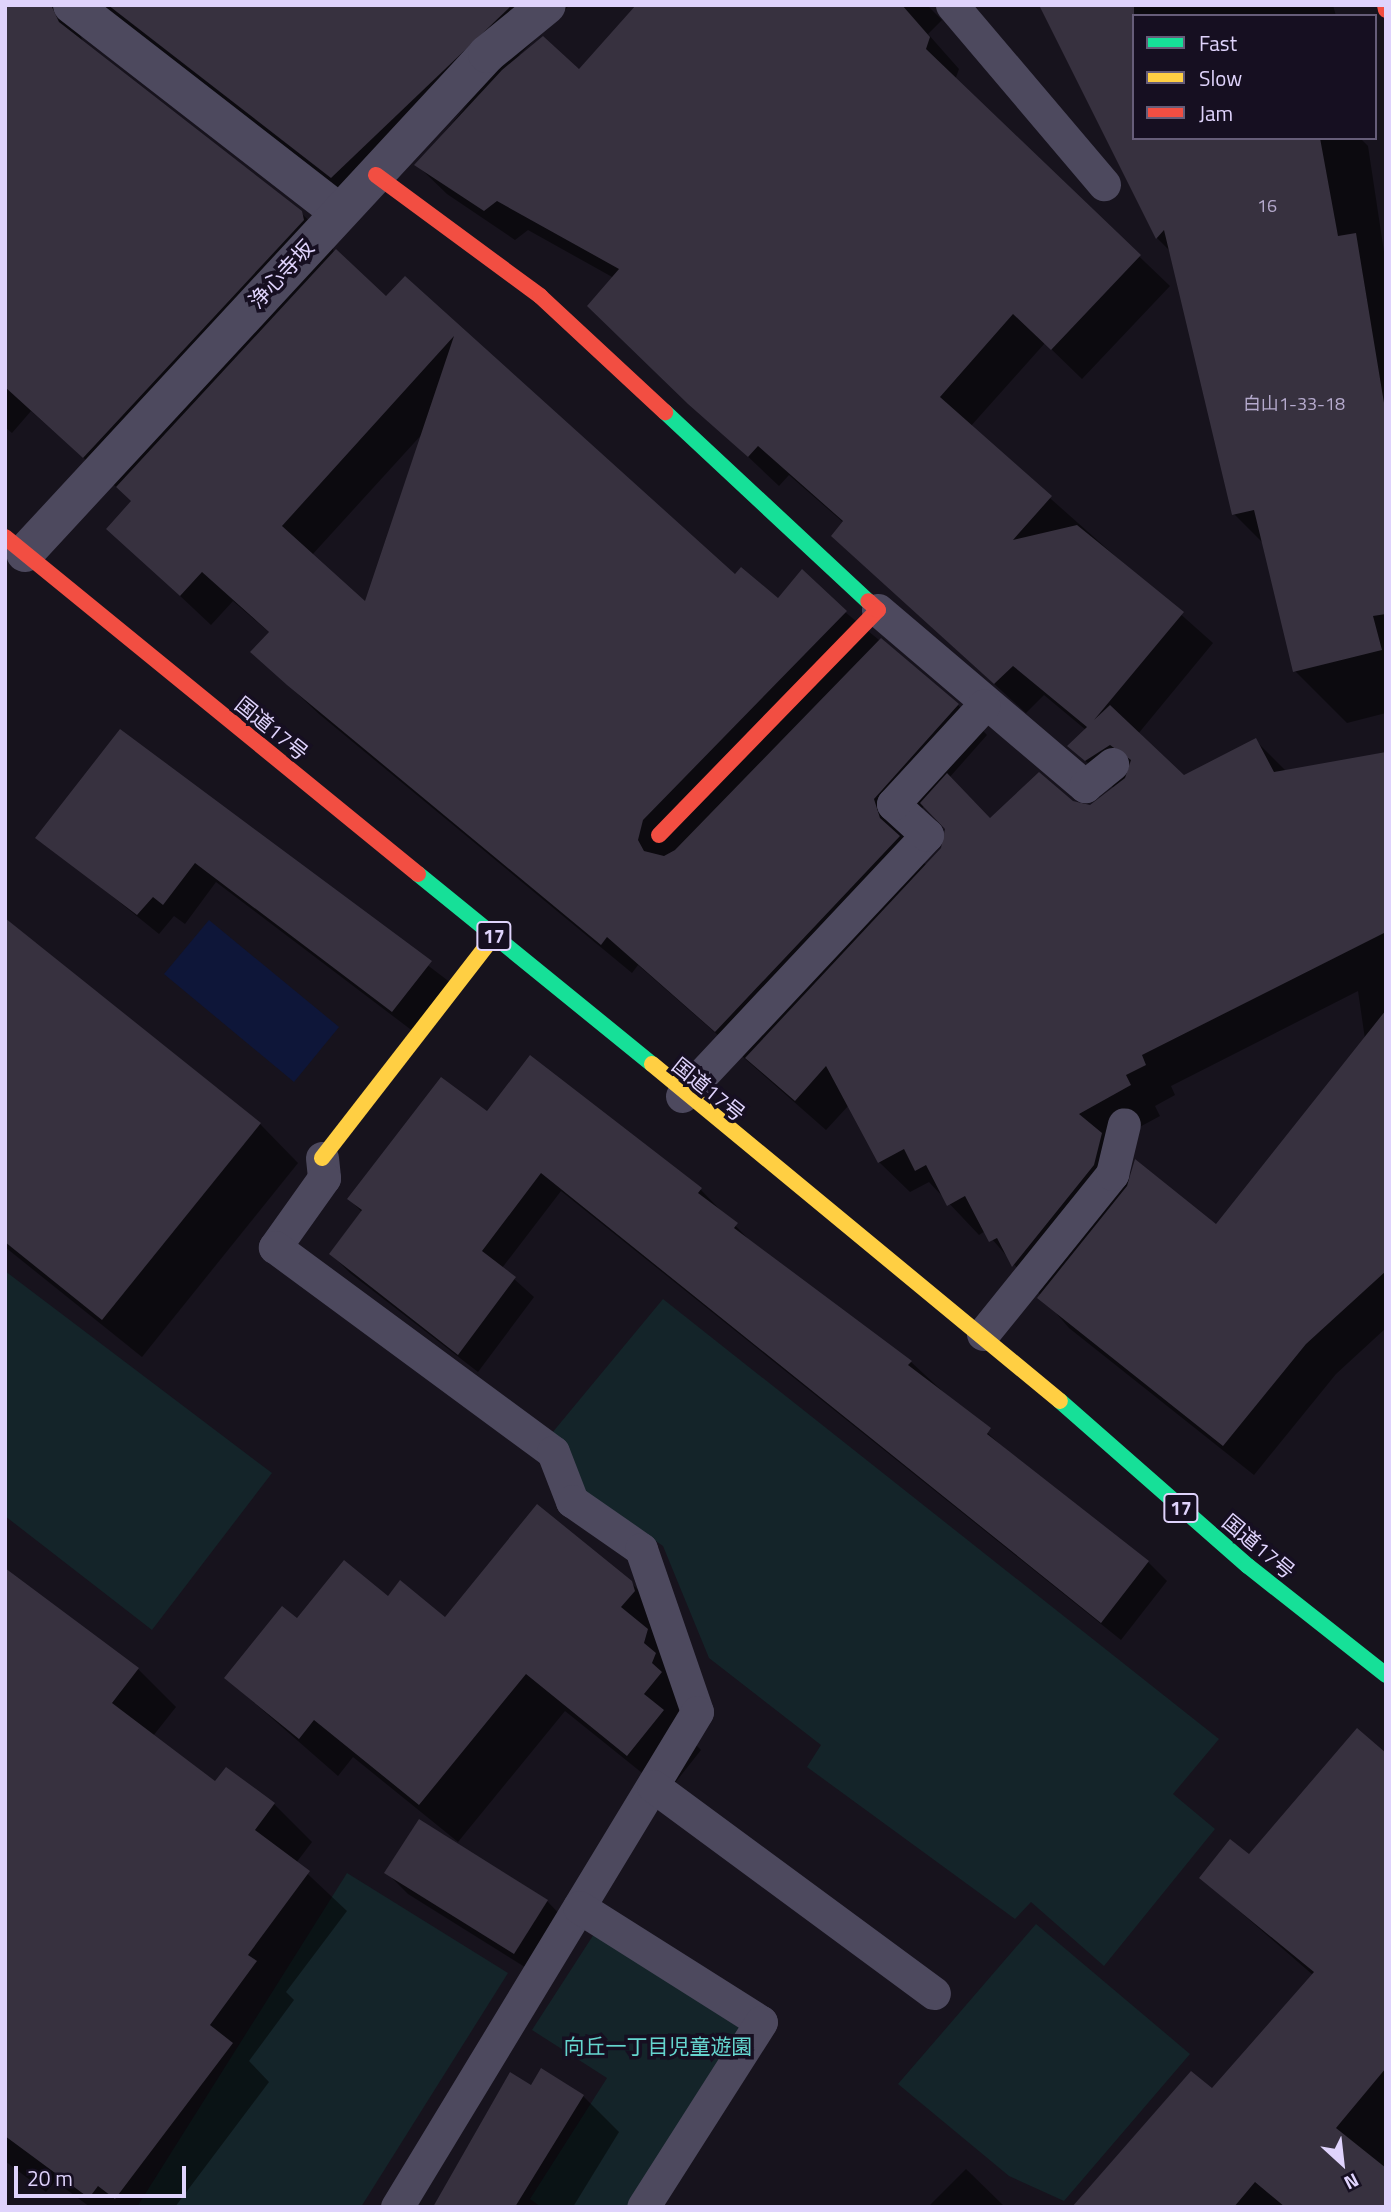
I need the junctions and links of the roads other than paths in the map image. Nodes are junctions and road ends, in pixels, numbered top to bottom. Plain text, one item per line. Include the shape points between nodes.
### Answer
1 (72, 5) edge
2 (547, 5) edge
3 (952, 5) edge
4 (376, 175) junction
5 (1104, 184) dead end
6 (339, 212) junction
7 (15, 545) edge
8 (878, 610) junction
9 (984, 705) junction
10 (1112, 764) dead end
11 (659, 835) dead end
12 (494, 936) junction
13 (682, 1096) junction
14 (1124, 1124) dead end
15 (321, 1158) joint
16 (983, 1334) junction
17 (1386, 1675) edge
18 (653, 1786) junction
19 (579, 1907) junction
20 (934, 1993) dead end
21 (397, 2207) edge
22 (643, 2207) edge

1 - 6 street
2 - 4 street, 浄心寺坂 via 487,54
3 - 5 lane
4 - 6 street, 浄心寺坂
4 - 8 main road via 540,296
6 - 7 street, 浄心寺坂
7 - 12 main road, 国道17号 / 17
8 - 9 lane
8 - 11 main road
9 - 10 lane via 1085,786
9 - 13 lane via 893,804 927,835
12 - 13 main road, 国道17号 / 17
12 - 15 main road
13 - 16 main road, 国道17号 / 17
14 - 16 lane via 1112,1174
15 - 18 lane via 324,1178 275,1247 552,1452 572,1501 640,1549 697,1712
16 - 17 main road, 国道17号 / 17 via 1248,1566
18 - 19 lane
18 - 20 lane
19 - 21 lane
19 - 22 lane via 761,2022

